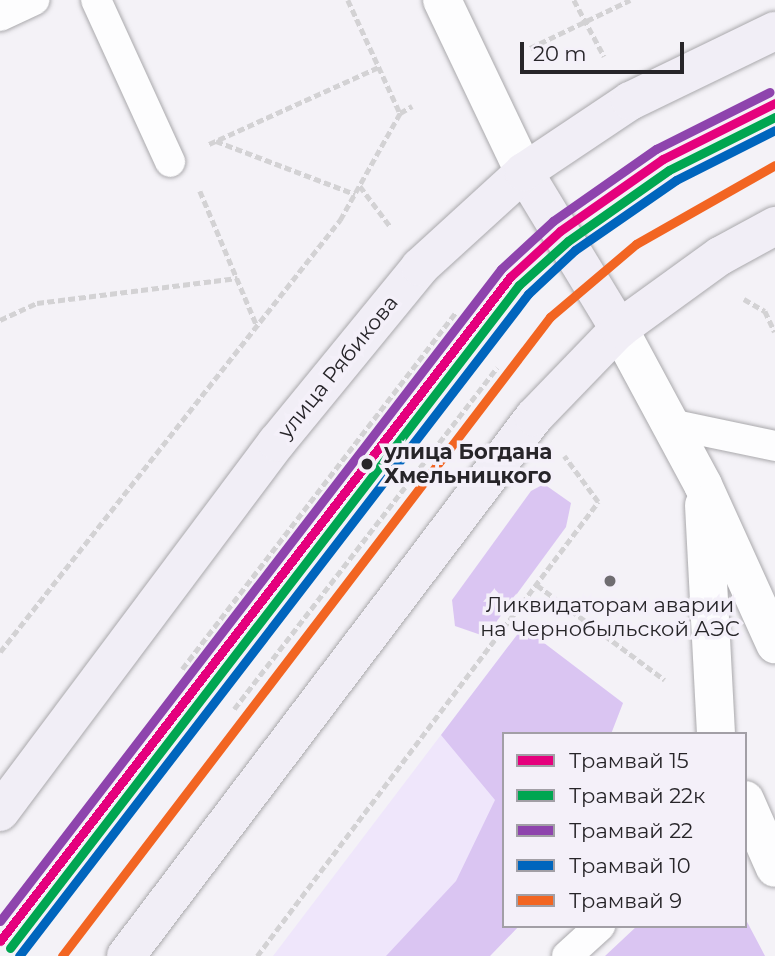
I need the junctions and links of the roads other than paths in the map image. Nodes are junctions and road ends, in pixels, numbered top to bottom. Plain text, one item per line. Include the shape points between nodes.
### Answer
1 (35, 0) edge
2 (96, 0) edge
3 (442, 0) edge
4 (0, 16) edge
5 (775, 31) edge
6 (177, 158) road end
7 (524, 172) junction
8 (775, 226) edge
9 (619, 329) junction
10 (670, 424) junction
11 (775, 446) edge
12 (703, 485) junction
13 (775, 644) edge
14 (715, 725) edge
15 (747, 805) edge
16 (0, 811) edge
17 (775, 868) edge
18 (598, 928) edge
19 (127, 955) edge
20 (567, 956) edge

1 - 4 lane
2 - 6 lane
3 - 7 street
5 - 7 main road, улица Рябикова via 630,100
7 - 9 main road
7 - 16 main road, улица Рябикова via 420,267 277,442
8 - 9 main road via 720,256
9 - 10 street
9 - 19 main road via 520,436
10 - 11 lane
10 - 12 street
12 - 13 street
12 - 14 street
15 - 17 street
18 - 20 lane

